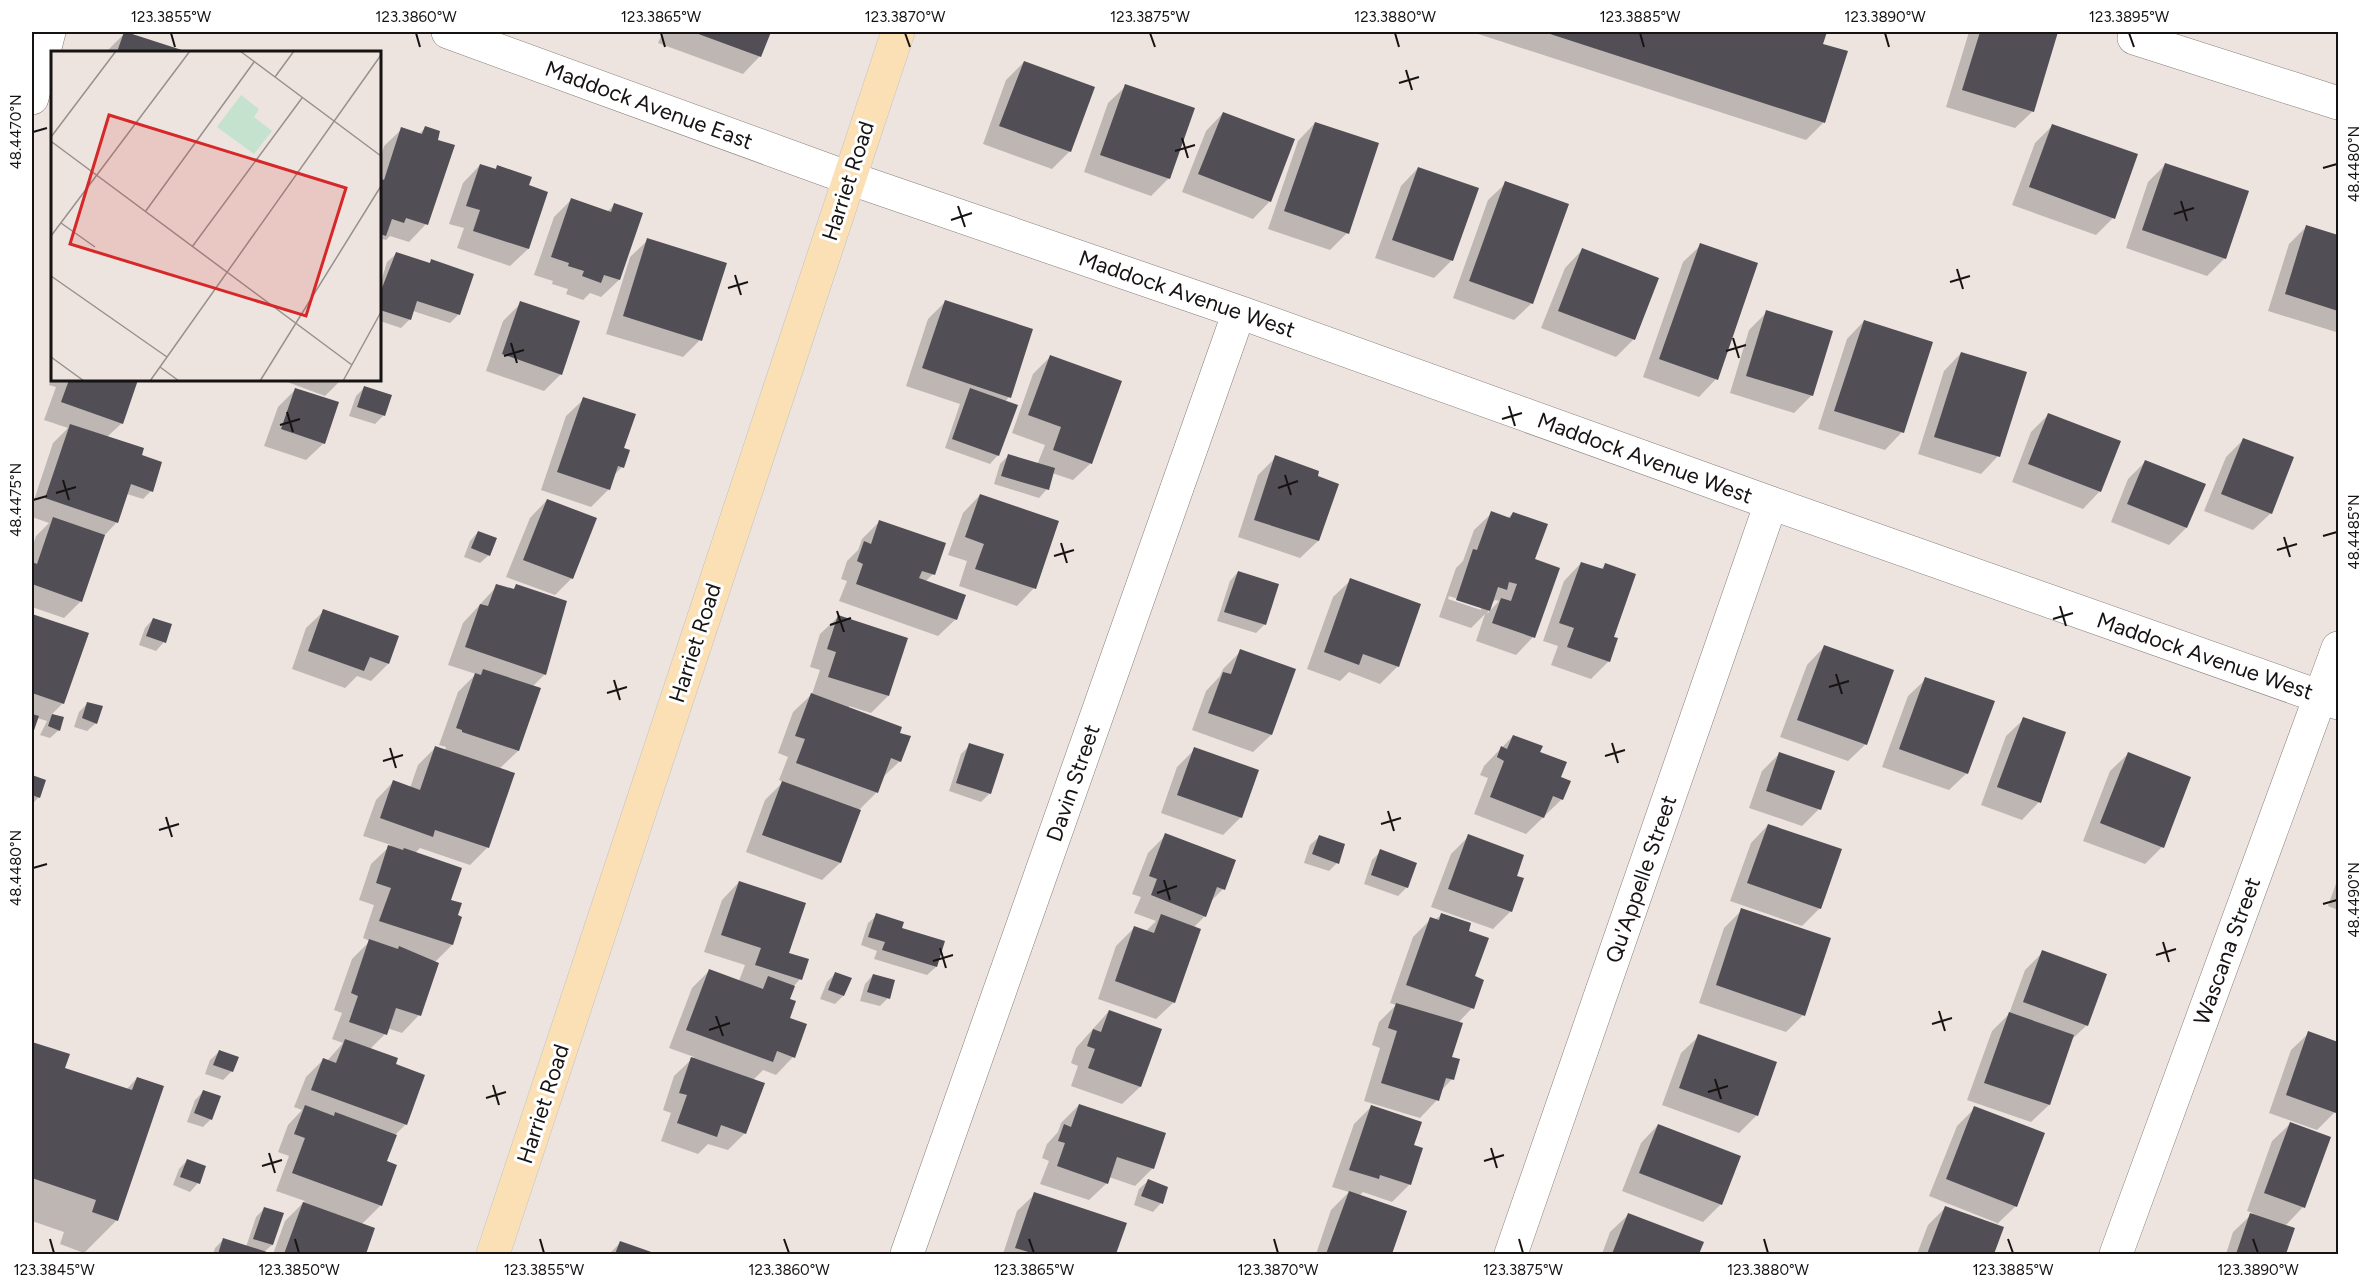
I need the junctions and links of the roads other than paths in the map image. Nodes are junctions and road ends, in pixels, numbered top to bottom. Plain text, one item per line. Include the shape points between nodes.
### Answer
1 (49, 32) edge
2 (448, 32) edge
3 (898, 32) edge
4 (2134, 38) dead end
5 (32, 98) edge
6 (2338, 103) edge
7 (849, 178) junction
8 (1239, 312) junction
9 (1771, 503) junction
10 (2338, 648) edge
11 (2330, 700) edge
12 (493, 1254) edge
13 (907, 1254) edge
14 (1511, 1254) edge
15 (2116, 1254) edge

1 - 5 street
2 - 7 street, Maddock Avenue East
3 - 7 main road, Harriet Road
4 - 6 street
7 - 8 street, Maddock Avenue West
7 - 12 main road, Harriet Road
8 - 9 street, Maddock Avenue West
8 - 13 street, Davin Street
9 - 11 street, Maddock Avenue West
9 - 14 street, Qu'Appelle Street
10 - 11 street, Wascana Street
11 - 15 street, Wascana Street

